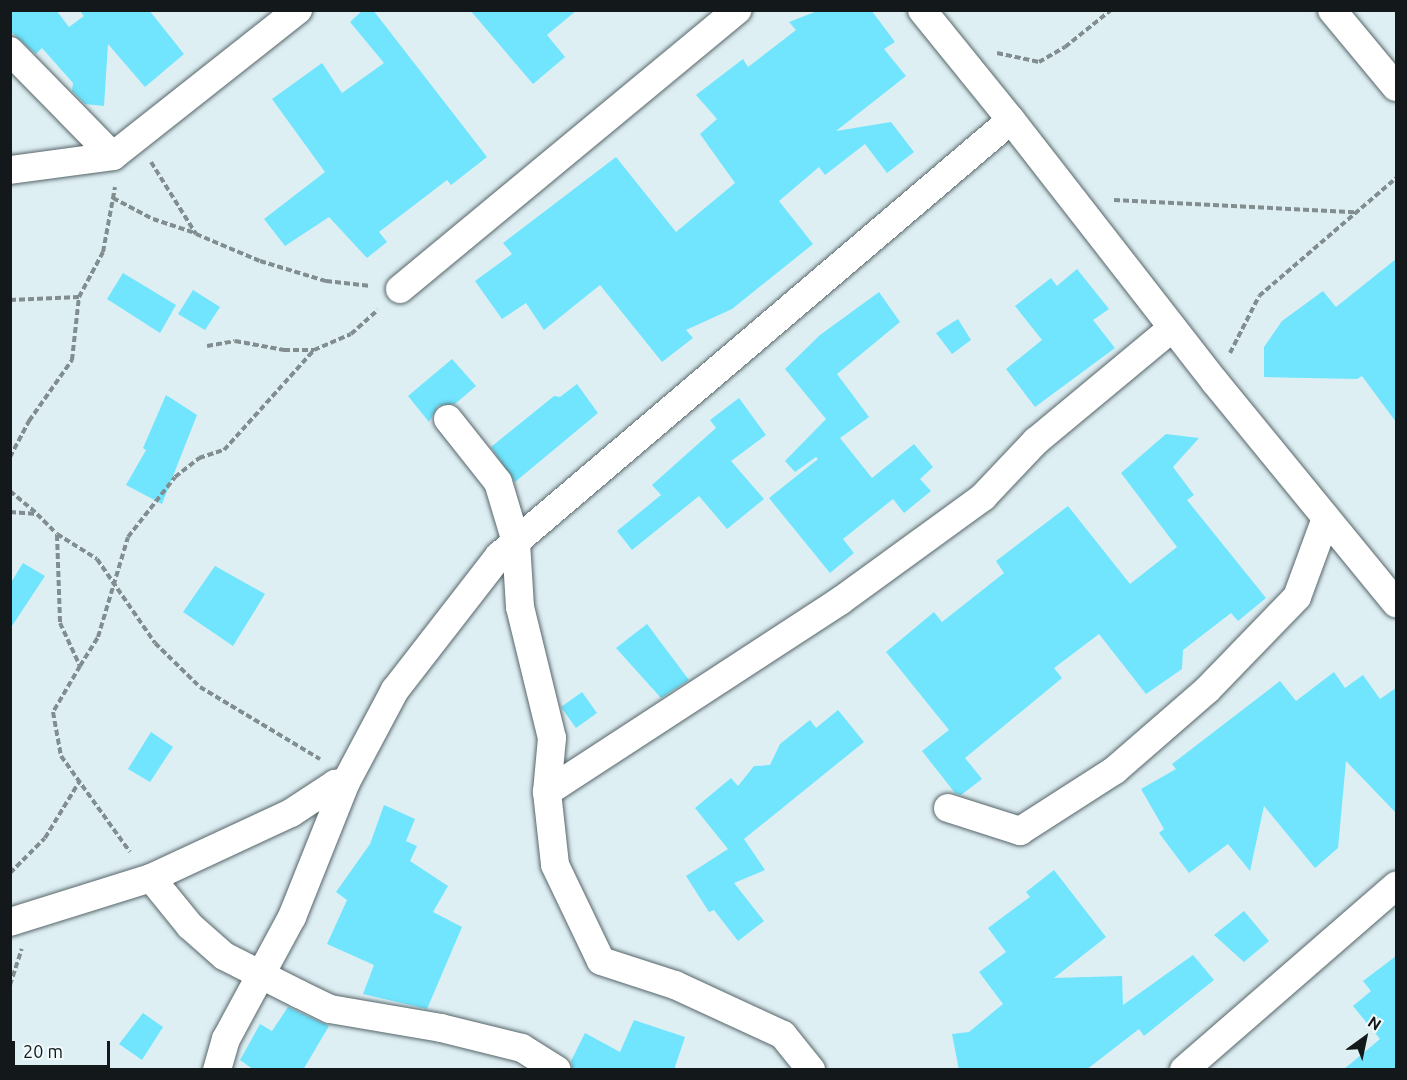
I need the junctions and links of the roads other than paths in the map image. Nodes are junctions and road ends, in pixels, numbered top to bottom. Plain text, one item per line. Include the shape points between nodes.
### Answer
1 (298, 10) edge
2 (736, 10) edge
3 (922, 10) edge
4 (1332, 10) edge
5 (10, 51) edge
6 (1396, 87) edge
7 (1011, 120) junction
8 (113, 156) junction
9 (10, 170) edge
10 (400, 289) road end
11 (1172, 328) junction
12 (448, 419) dead end
13 (1326, 518) junction
14 (516, 542) junction
15 (1396, 603) edge
16 (346, 782) junction
17 (547, 792) junction
18 (948, 808) dead end
19 (152, 878) junction
20 (1396, 886) edge
21 (10, 922) edge
22 (262, 977) junction
23 (217, 1070) edge
24 (557, 1070) edge
25 (811, 1070) edge
26 (1184, 1070) edge

1 - 8 street
2 - 10 street
3 - 7 street
4 - 6 street
5 - 8 street
7 - 11 street
7 - 14 street
8 - 9 street
11 - 13 street
11 - 17 street via 1036,441 983,497 840,601
12 - 14 street via 498,482
13 - 15 street
13 - 18 street via 1297,597 1207,690 1115,770 1020,831
14 - 16 street via 499,556 395,690
14 - 17 street via 520,607 552,738
16 - 19 street via 335,784 291,813
16 - 22 street via 292,917
17 - 25 street via 555,865 601,961 675,984 783,1035
19 - 21 street
19 - 22 street via 190,926 224,956
20 - 26 street
22 - 23 street via 226,1039
22 - 24 street via 330,1009 522,1048

